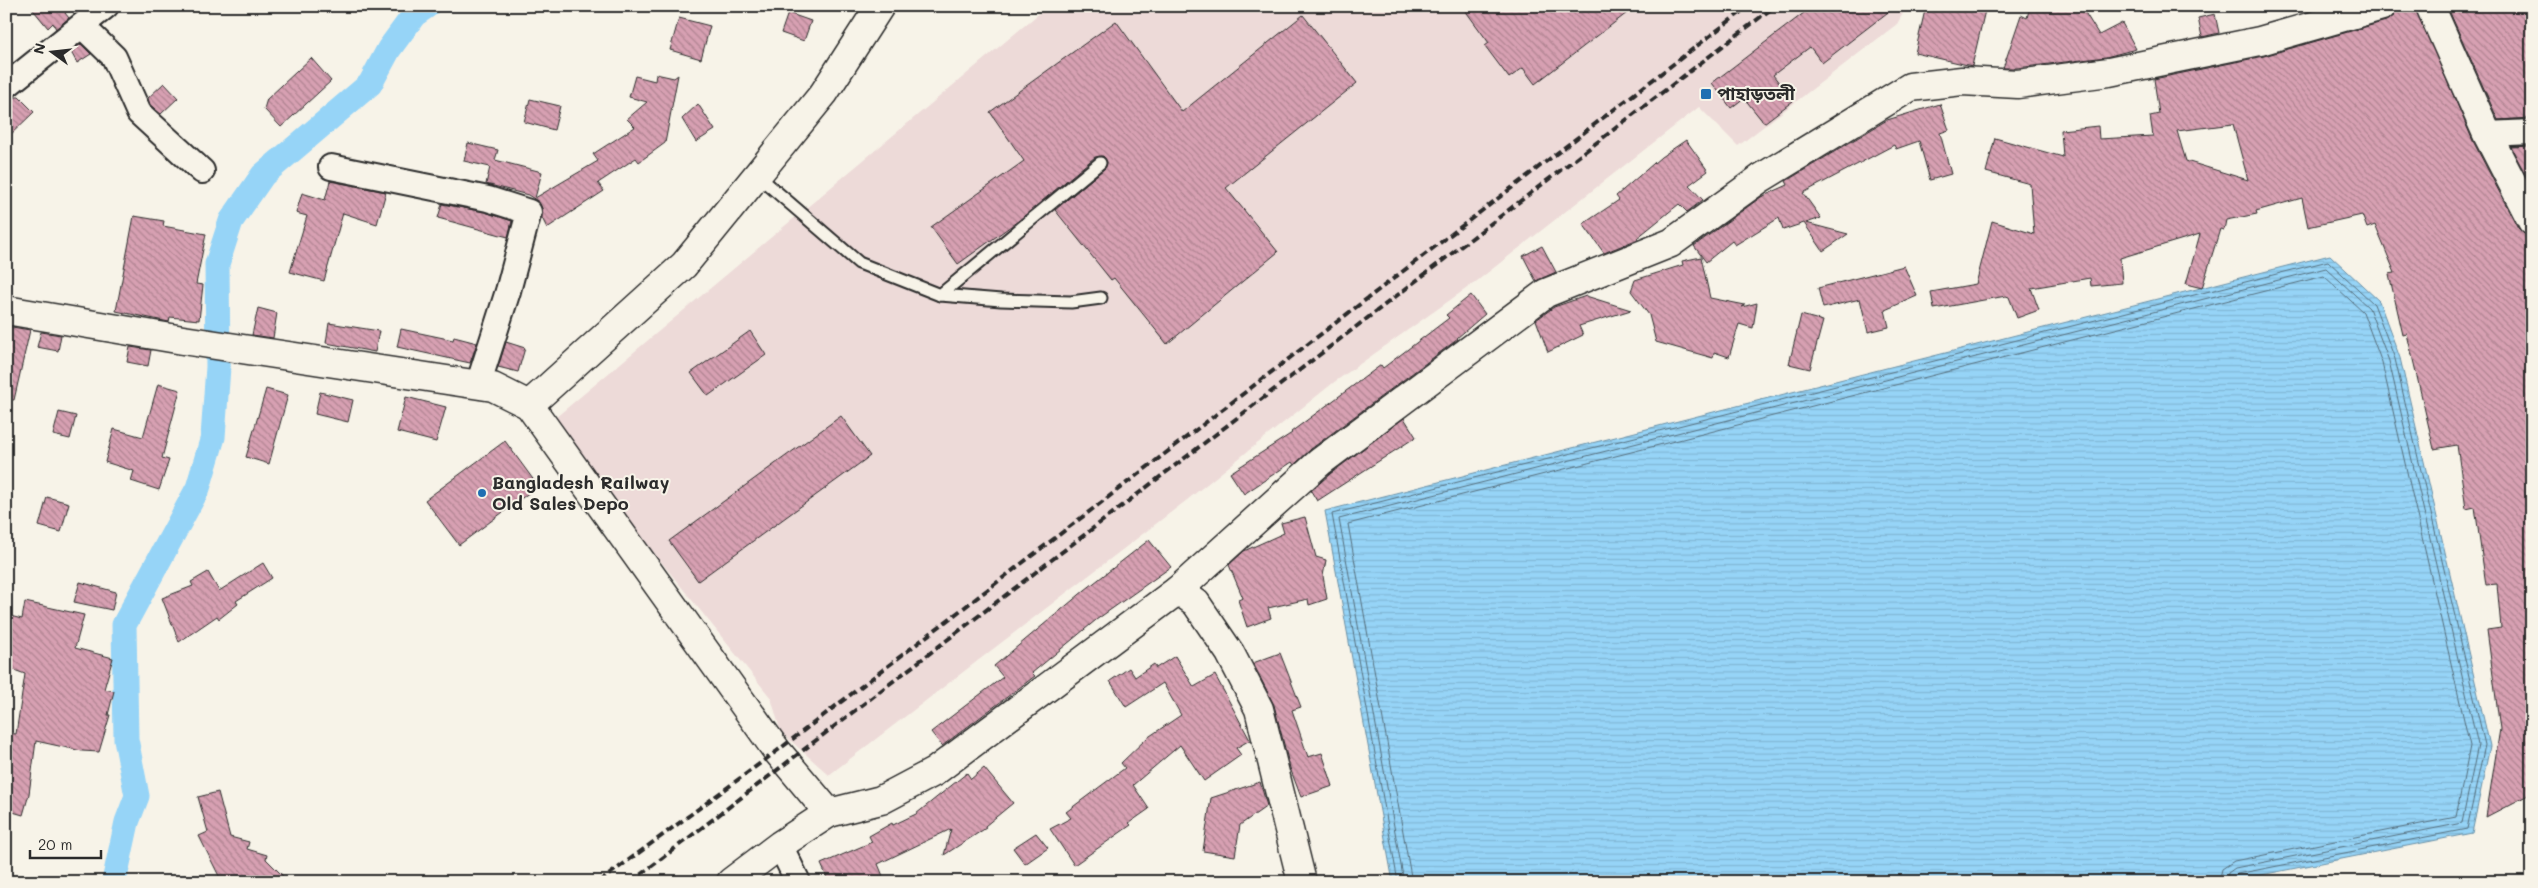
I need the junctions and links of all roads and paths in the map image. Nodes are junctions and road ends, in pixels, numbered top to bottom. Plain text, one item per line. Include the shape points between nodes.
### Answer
1 (106, 6) edge
2 (880, 6) edge
3 (2382, 6) edge
4 (2430, 6) edge
5 (83, 27) junction
6 (6, 86) edge
7 (2532, 132) edge
8 (2487, 134) junction
9 (1100, 163) dead end
10 (331, 167) dead end
11 (202, 171) dead end
12 (757, 175) junction
13 (2532, 221) edge
14 (940, 295) junction
15 (1101, 298) dead end
16 (6, 310) edge
17 (478, 385) junction
18 (529, 406) junction
19 (1178, 590) junction
20 (829, 813) junction
21 (780, 845) junction
22 (731, 882) edge
23 (798, 882) edge
24 (1302, 882) edge

1 - 5 street
2 - 12 street via 824,93
3 - 19 street via 2260,41 2109,72 2018,84 1962,81 1910,87 1761,178 1671,243 1546,292 1320,462
4 - 8 street
5 - 6 street
5 - 11 street via 114,57 139,113
7 - 8 street
8 - 13 street
9 - 14 lane
10 - 17 street via 488,199 529,212
12 - 14 lane via 858,263
12 - 18 street via 684,265
14 - 15 lane via 1071,302
16 - 17 street
17 - 18 street via 493,387
18 - 20 street via 777,751
19 - 20 street via 934,772 881,800
19 - 24 street via 1196,604 1230,653 1259,709
20 - 21 street
21 - 22 street
21 - 23 street

